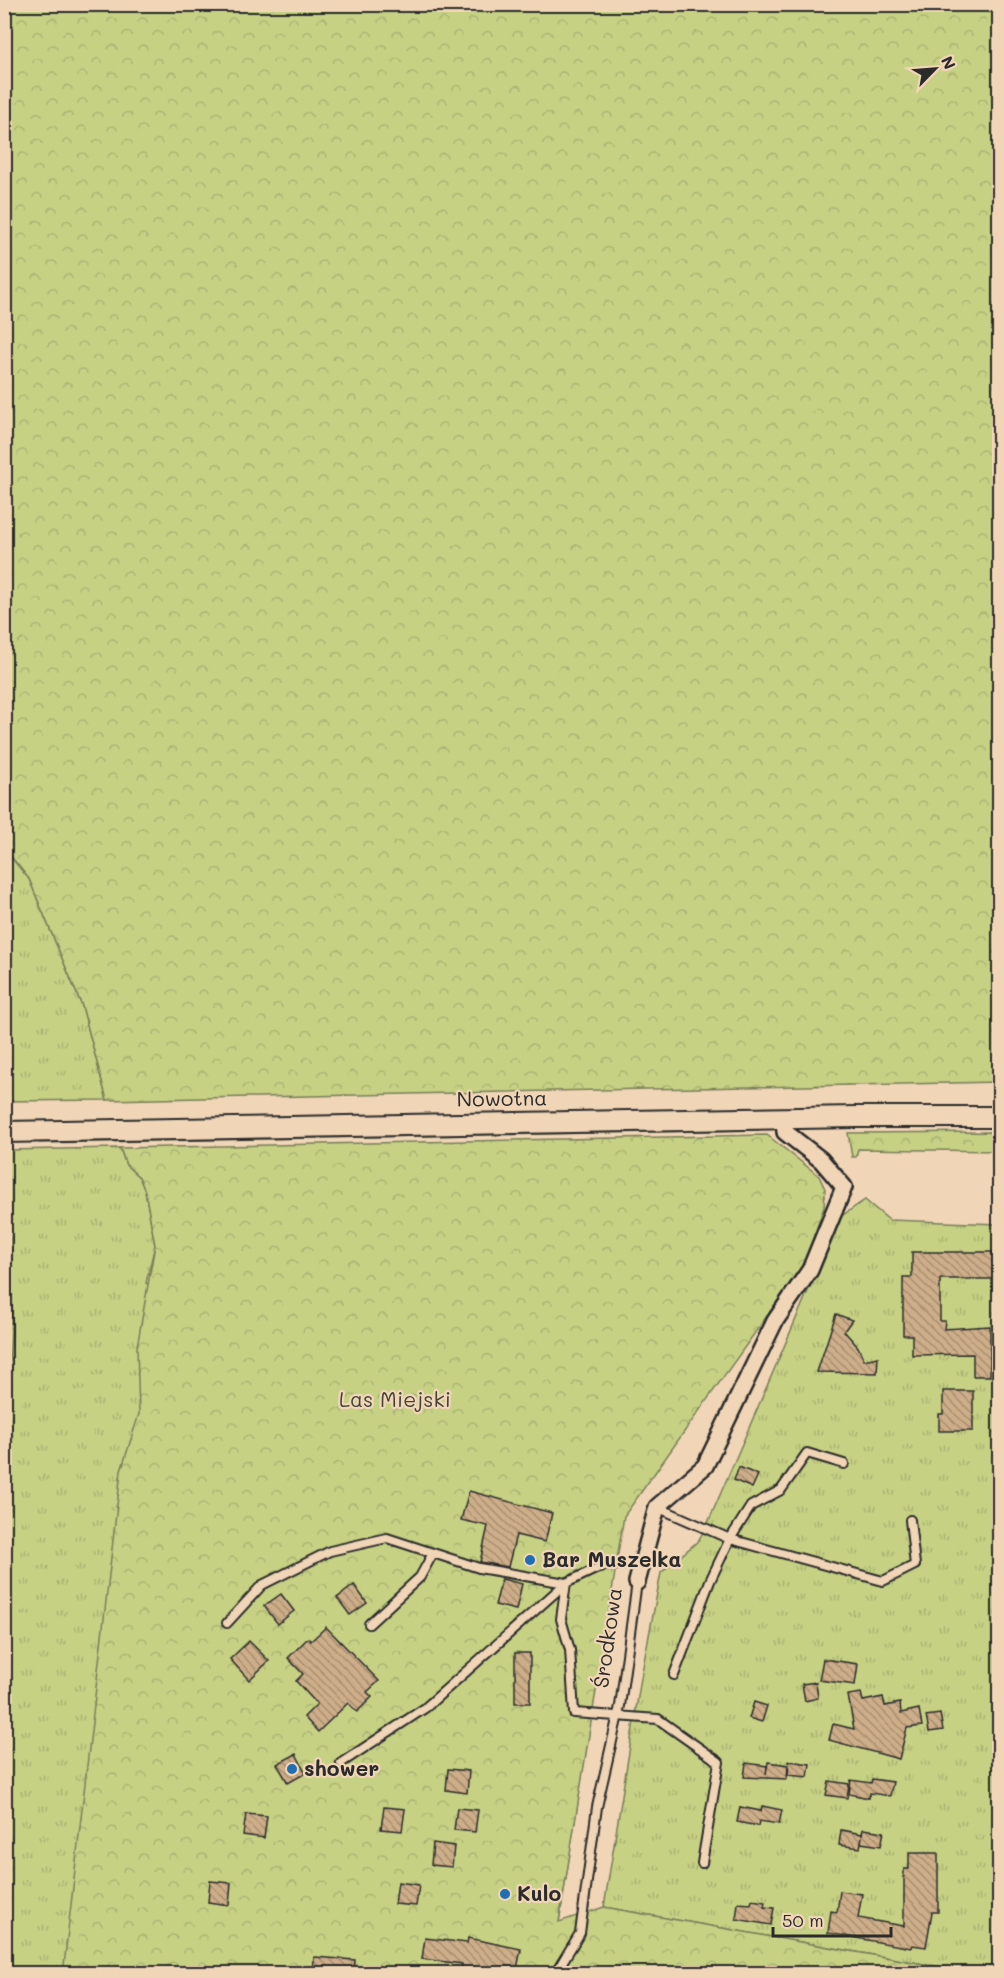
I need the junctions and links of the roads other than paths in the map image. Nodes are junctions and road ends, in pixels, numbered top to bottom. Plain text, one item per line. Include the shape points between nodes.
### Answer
1 (999, 1116) edge
2 (784, 1118) junction
3 (4, 1132) edge
4 (844, 1464) dead end
5 (657, 1508) junction
6 (910, 1520) dead end
7 (730, 1539) junction
8 (432, 1555) junction
9 (642, 1563) junction
10 (566, 1582) junction
11 (637, 1582) joint
12 (227, 1623) dead end
13 (369, 1624) dead end
14 (674, 1675) dead end
15 (616, 1716) junction
16 (341, 1763) dead end
17 (702, 1863) dead end
18 (555, 1974) edge

1 - 2 street, Nowotna
2 - 3 street, Nowotna
2 - 5 street via 785,1132 821,1160 844,1187 810,1270 775,1321 705,1466
4 - 7 lane via 807,1453 781,1490 751,1506
5 - 7 lane
5 - 9 street, Środkowa
6 - 7 lane via 915,1565 883,1581
7 - 14 lane
8 - 10 lane via 479,1568
8 - 12 lane via 387,1538 330,1551 262,1585
8 - 13 lane via 420,1577
9 - 10 lane via 602,1566
9 - 11 street, Środkowa
10 - 15 lane via 561,1618 570,1650 574,1713
10 - 16 lane via 425,1708
11 - 15 lane, Środkowa
15 - 17 lane via 658,1719 719,1762
15 - 18 lane, Środkowa via 597,1808 580,1933

